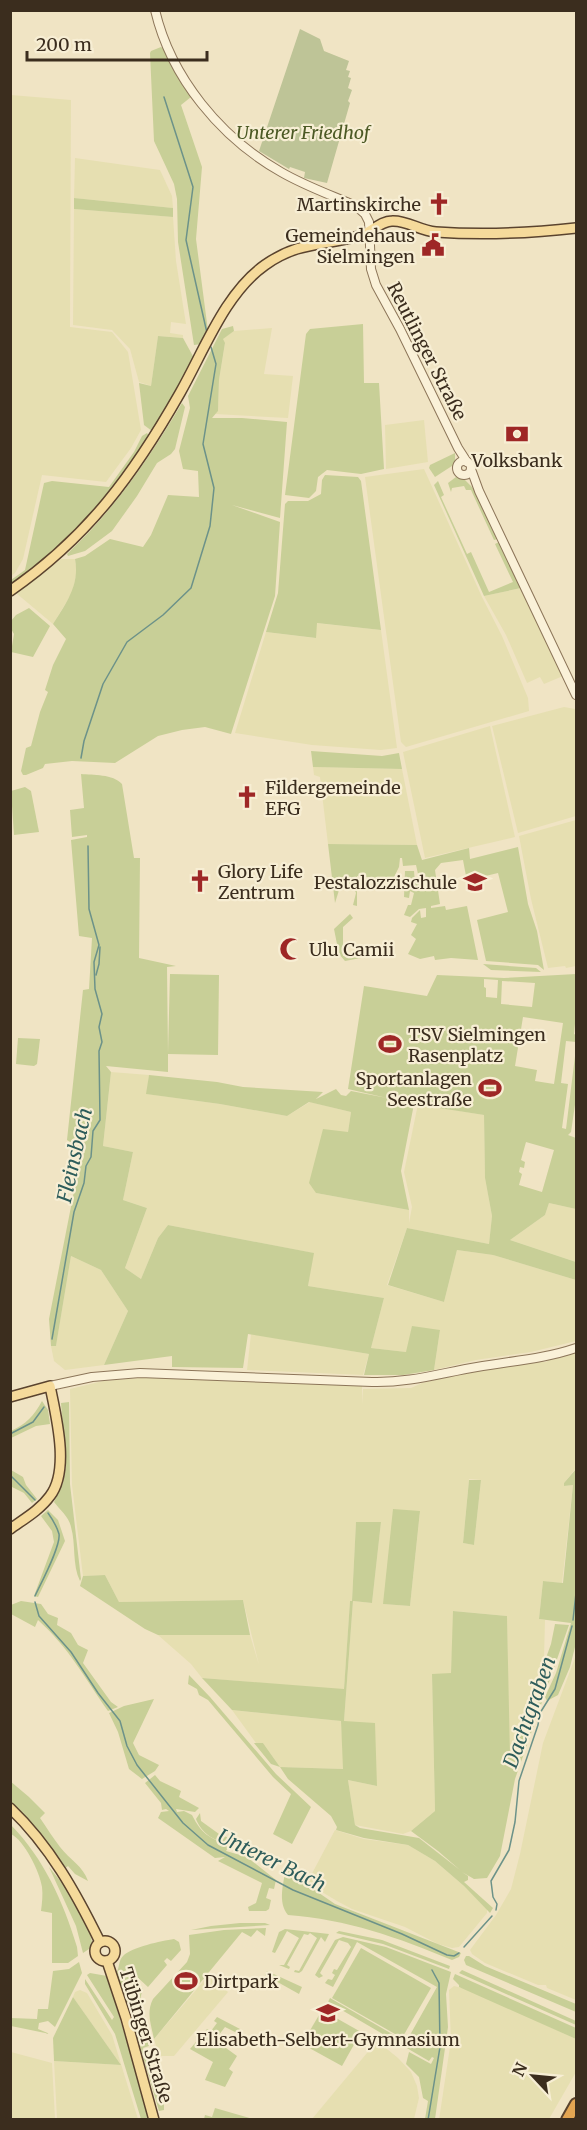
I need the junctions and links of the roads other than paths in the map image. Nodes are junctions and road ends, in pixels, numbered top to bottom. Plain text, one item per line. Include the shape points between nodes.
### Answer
1 (155, 10) edge
2 (576, 228) edge
3 (370, 232) junction
4 (465, 465) junction
5 (479, 491) junction
6 (14, 588) edge
7 (576, 695) edge
8 (576, 1348) edge
9 (50, 1386) junction
10 (10, 1397) edge
11 (10, 1529) edge
12 (10, 1808) edge
13 (100, 1942) junction
14 (107, 1961) junction
15 (576, 2104) edge
16 (154, 2120) edge
17 (567, 2120) edge

1 - 3 street via 177,67 216,119 270,166 359,208 368,218
2 - 3 main road via 436,232 391,220
3 - 4 street, Reutlinger Straße via 371,269 376,285
3 - 6 main road via 304,245 254,273 234,295 156,436 129,475 60,552
4 - 5 street, Reutlinger Straße
4 - 5 street, Reutlinger Straße via 469,473 463,475
5 - 7 street, Reutlinger Straße
8 - 9 street via 542,1358 394,1382 140,1373
9 - 10 main road
9 - 11 main road via 61,1460 58,1480 46,1501
12 - 13 main road via 59,1867
13 - 14 main road via 95,1952 99,1959
13 - 14 main road via 109,1942 115,1948 114,1956
14 - 16 main road, Tübinger Straße
15 - 17 highway

